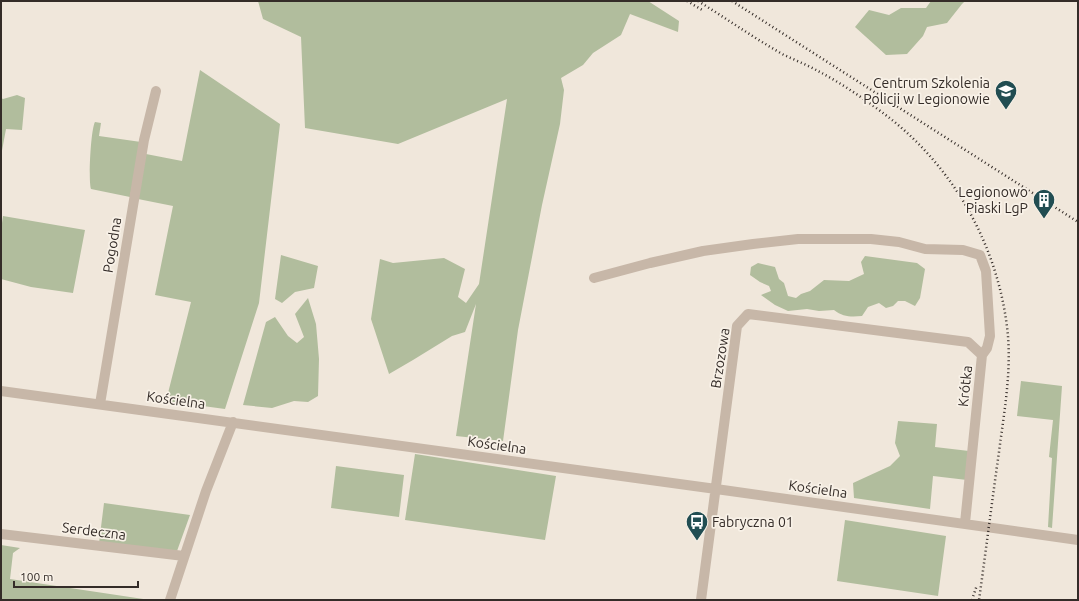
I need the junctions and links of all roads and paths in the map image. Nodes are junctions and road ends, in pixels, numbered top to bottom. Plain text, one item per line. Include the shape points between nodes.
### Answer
1 (156, 91) dead end
2 (594, 278) dead end
3 (982, 355) junction
4 (1, 391) edge
5 (100, 404) junction
6 (233, 422) junction
7 (716, 489) junction
8 (965, 523) junction
9 (1, 534) edge
10 (1078, 540) edge
11 (184, 556) junction
12 (170, 600) edge
13 (701, 600) edge

1 - 5 street, Pogodna via 144,140
2 - 3 street, Krótka via 703,251 798,239 871,239 899,242 925,249 963,250 980,255 986,271 990,336
3 - 7 street, Brzozowa via 968,342 748,314 737,326
3 - 8 street, Krótka
4 - 5 street, Kościelna
5 - 6 street, Kościelna
6 - 7 street, Kościelna
6 - 11 street
7 - 8 street, Kościelna
7 - 13 street
8 - 10 street, Kościelna
9 - 11 street, Serdeczna
11 - 12 street

